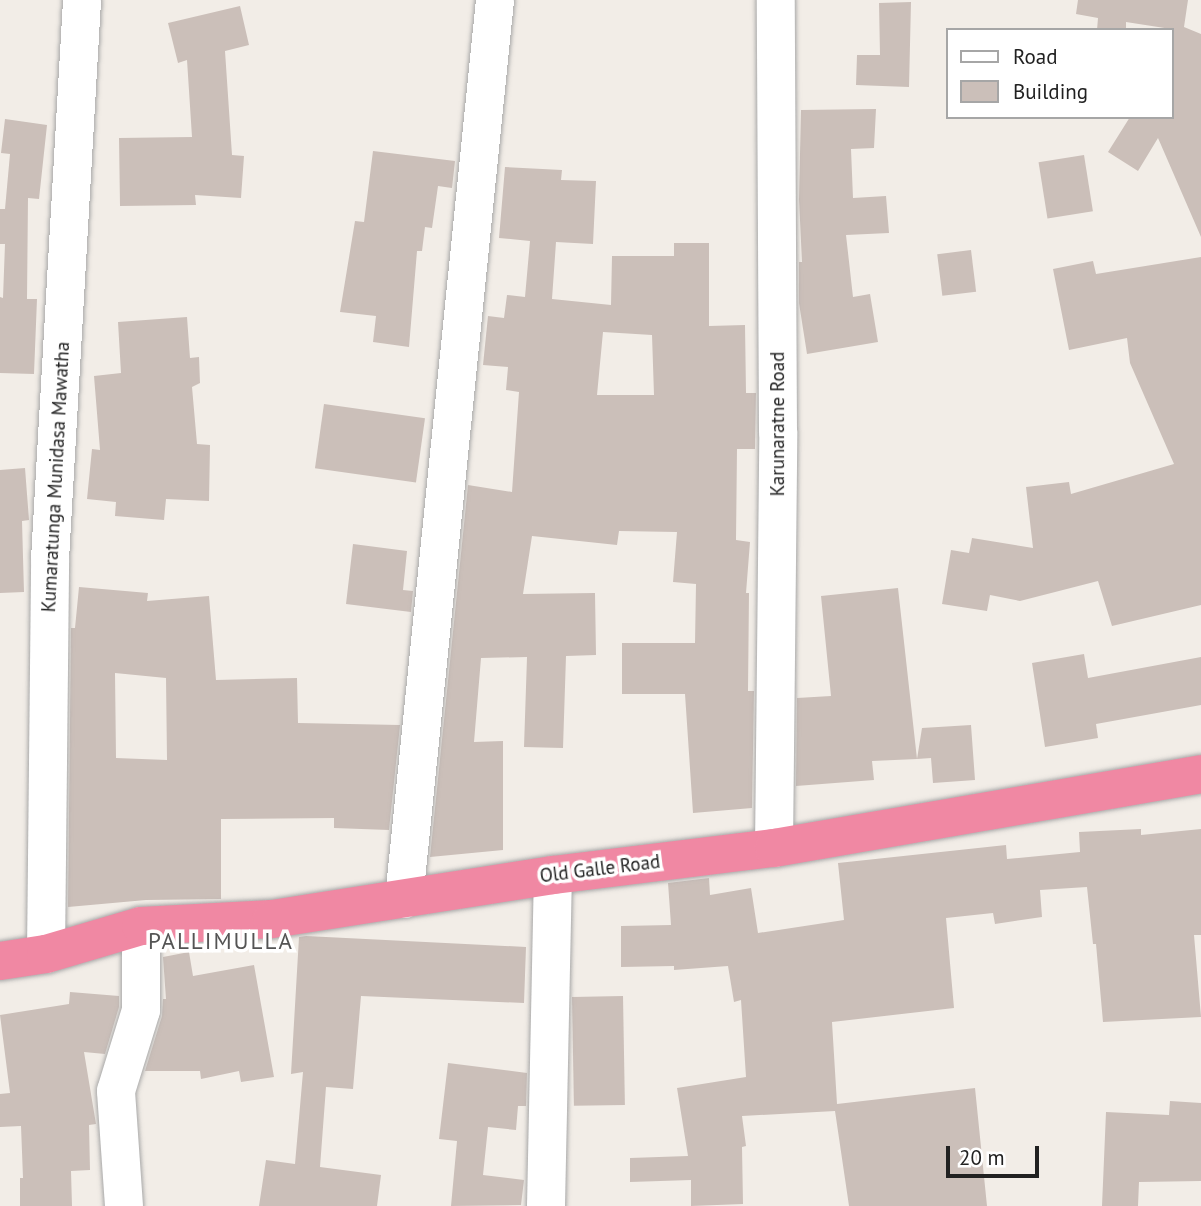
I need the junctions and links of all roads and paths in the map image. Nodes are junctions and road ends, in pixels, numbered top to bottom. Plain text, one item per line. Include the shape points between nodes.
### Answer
1 (82, 0) edge
2 (495, 0) edge
3 (776, 0) edge
4 (1201, 774) edge
5 (774, 848) junction
6 (553, 875) junction
7 (404, 899) junction
8 (141, 926) junction
9 (46, 954) junction
10 (0, 961) edge
11 (124, 1206) edge
12 (546, 1206) edge

1 - 9 street, Kumaratunga Munidasa Mawatha via 50,559
2 - 7 street
3 - 5 street, Karunaratne Road
4 - 5 highway, Old Galle Road
5 - 6 highway, Old Galle Road
6 - 7 highway, Old Galle Road
6 - 12 street
7 - 8 highway, Old Galle Road via 272,919
8 - 9 highway, Old Galle Road
8 - 11 street via 141,1010 116,1091
9 - 10 highway, Old Galle Road

